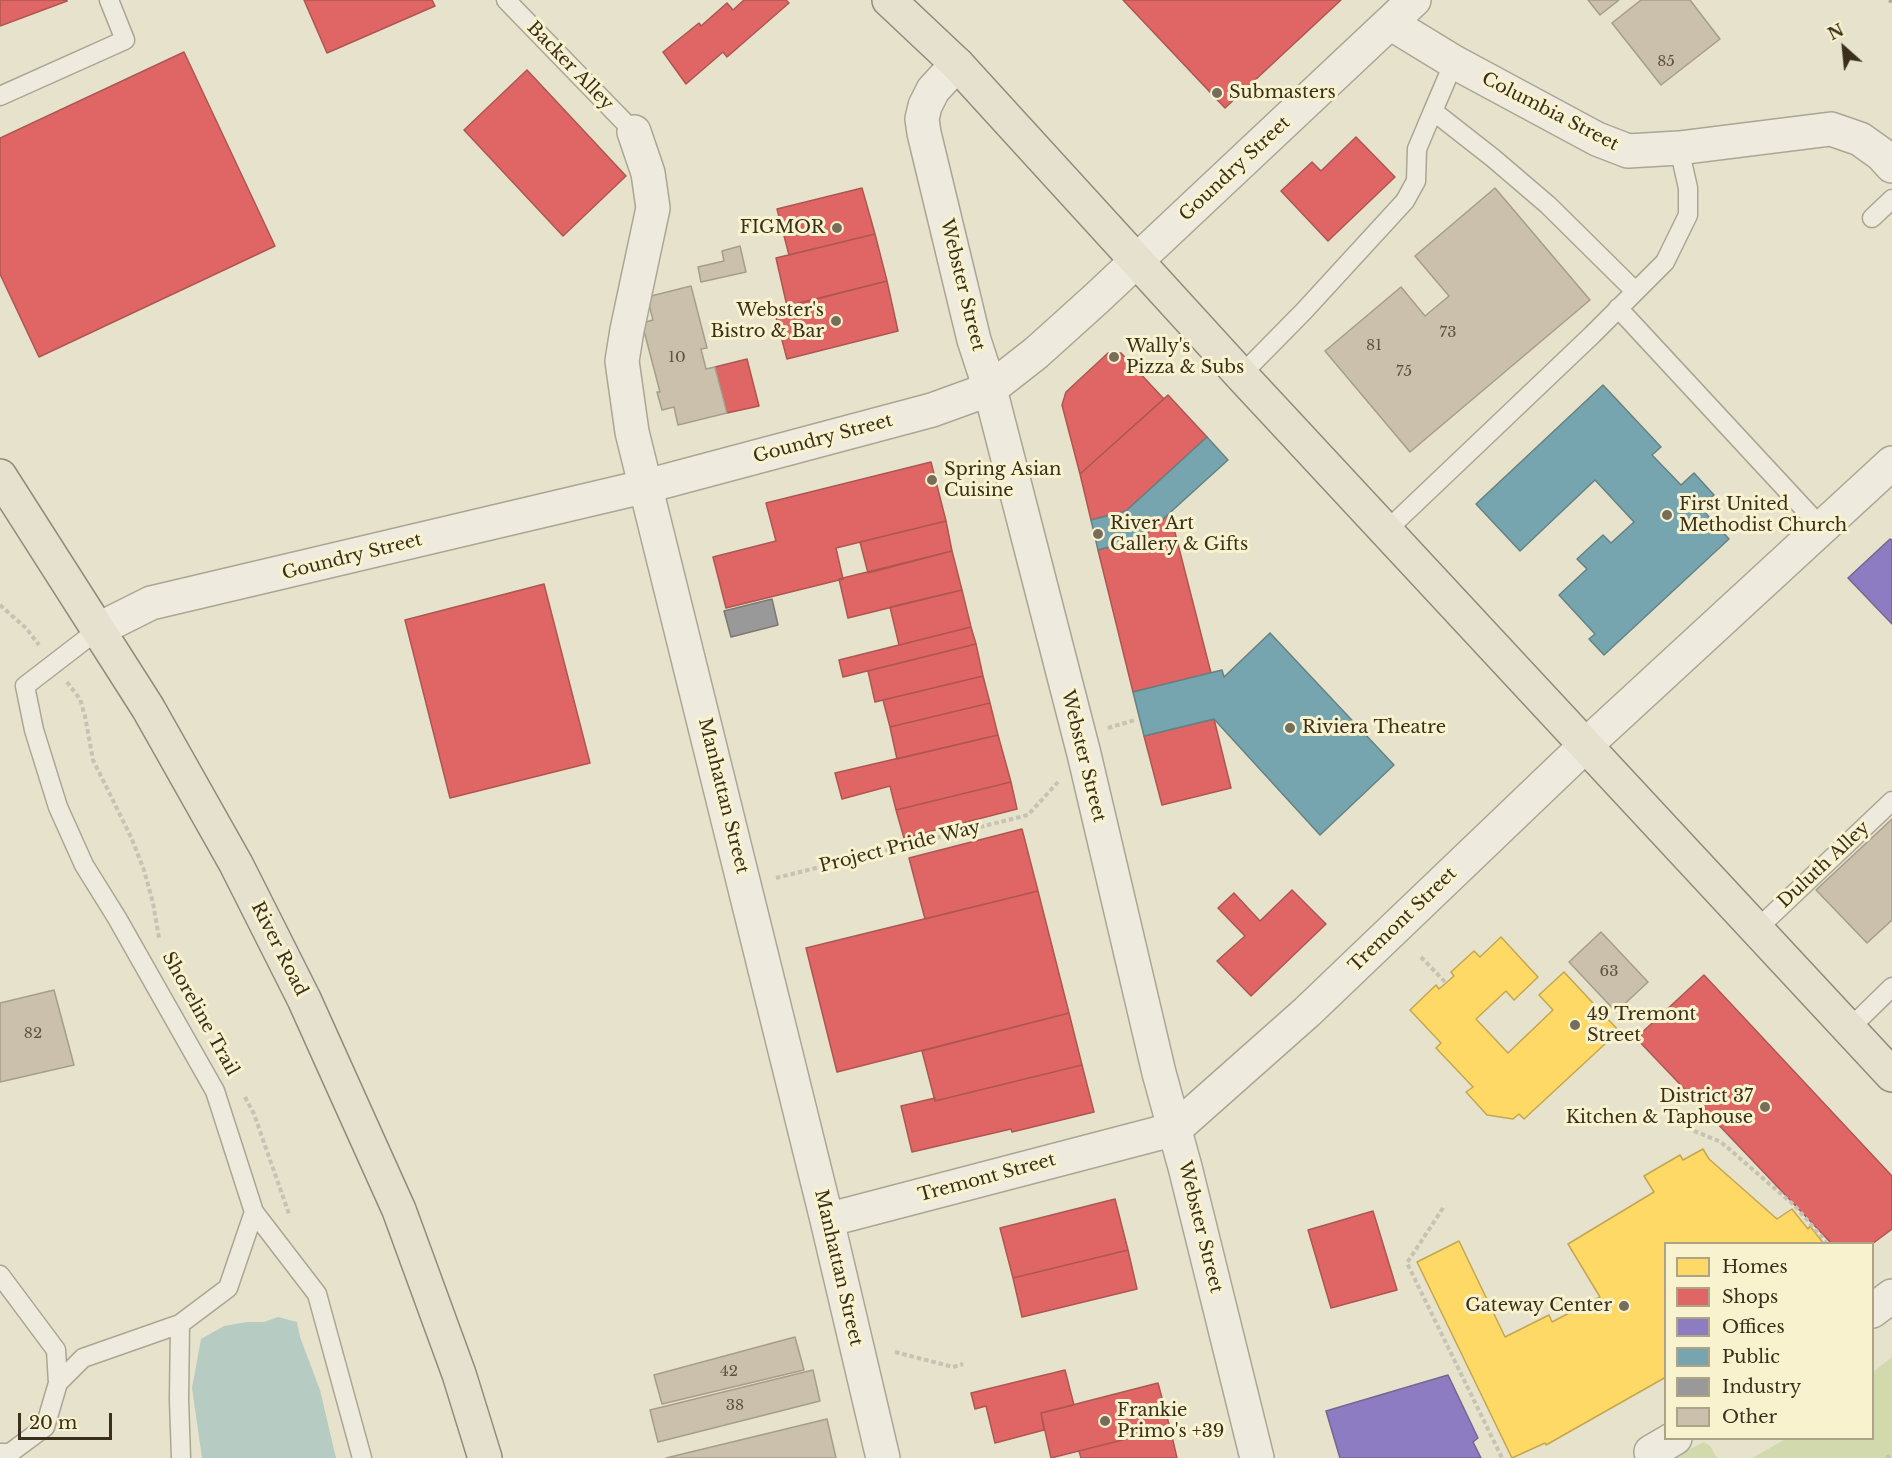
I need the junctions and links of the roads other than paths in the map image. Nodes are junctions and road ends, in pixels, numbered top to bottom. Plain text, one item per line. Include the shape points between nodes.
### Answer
1 (109, 0) edge
2 (506, 0) edge
3 (889, 0) edge
4 (1414, 0) edge
5 (1390, 23) junction
6 (1454, 62) junction
7 (957, 64) junction
8 (0, 96) edge
9 (1433, 111) junction
10 (634, 132) joint
11 (1679, 148) junction
12 (1892, 166) edge
13 (1892, 199) edge
14 (1872, 218) dead end
15 (1137, 261) junction
16 (1635, 291) junction
17 (1618, 308) junction
18 (1241, 375) junction
19 (990, 389) junction
20 (1892, 463) edge
21 (0, 476) edge
22 (646, 486) junction
23 (1822, 528) junction
24 (1386, 531) junction
25 (99, 629) junction
26 (1586, 746) junction
27 (1892, 801) edge
28 (1756, 930) junction
29 (1892, 987) edge
30 (1849, 1029) junction
31 (1892, 1075) edge
32 (1174, 1129) junction
33 (254, 1212) junction
34 (827, 1220) junction
35 (0, 1275) edge
36 (1892, 1296) edge
37 (1874, 1310) edge
38 (180, 1324) junction
39 (56, 1350) junction
40 (82, 1358) junction
41 (58, 1383) junction
42 (0, 1453) edge
43 (181, 1458) edge
44 (362, 1458) edge
45 (485, 1458) edge
46 (883, 1458) edge
47 (1257, 1458) edge

1 - 8 lane via 125,40
2 - 10 lane, Backer Alley
3 - 7 main road
4 - 5 street, Goundry Street
5 - 6 street, Columbia Street
5 - 15 street, Goundry Street
6 - 9 lane
6 - 11 street, Columbia Street via 1597,139 1628,151
7 - 15 main road
7 - 19 street, Webster Street via 933,90 922,119
9 - 16 lane via 1548,205
9 - 18 lane via 1417,149 1416,181 1405,201
10 - 22 street, Manhattan Street via 648,173 654,208 622,361
11 - 12 street, Columbia Street via 1831,129 1860,139
11 - 16 lane via 1688,188 1688,215 1665,262
13 - 14 lane
15 - 18 main road
15 - 19 street, Goundry Street via 1036,353
16 - 17 lane
17 - 23 lane
17 - 24 lane
18 - 24 main road
19 - 22 street, Goundry Street via 932,410
19 - 32 street, Webster Street via 1084,754
20 - 23 street, Tremont Street
21 - 25 main road, River Road
22 - 25 street, Goundry Street via 151,603
22 - 34 street, Manhattan Street
23 - 26 street, Tremont Street
24 - 26 main road
25 - 33 lane via 24,686 34,730 58,807 84,864 215,1091
25 - 45 main road, River Road via 236,864 303,999 399,1210
26 - 28 main road
26 - 32 street, Tremont Street via 1307,1012
27 - 28 lane, Duluth Alley
28 - 30 main road
29 - 30 lane
30 - 31 main road
32 - 34 street, Tremont Street
32 - 47 street, Webster Street
33 - 38 lane via 228,1288
33 - 44 lane via 317,1294
34 - 46 street, Manhattan Street
35 - 39 lane
36 - 37 street
38 - 40 lane
38 - 43 lane
39 - 40 lane
39 - 41 lane
40 - 41 lane
41 - 42 lane via 45,1427 10,1453

